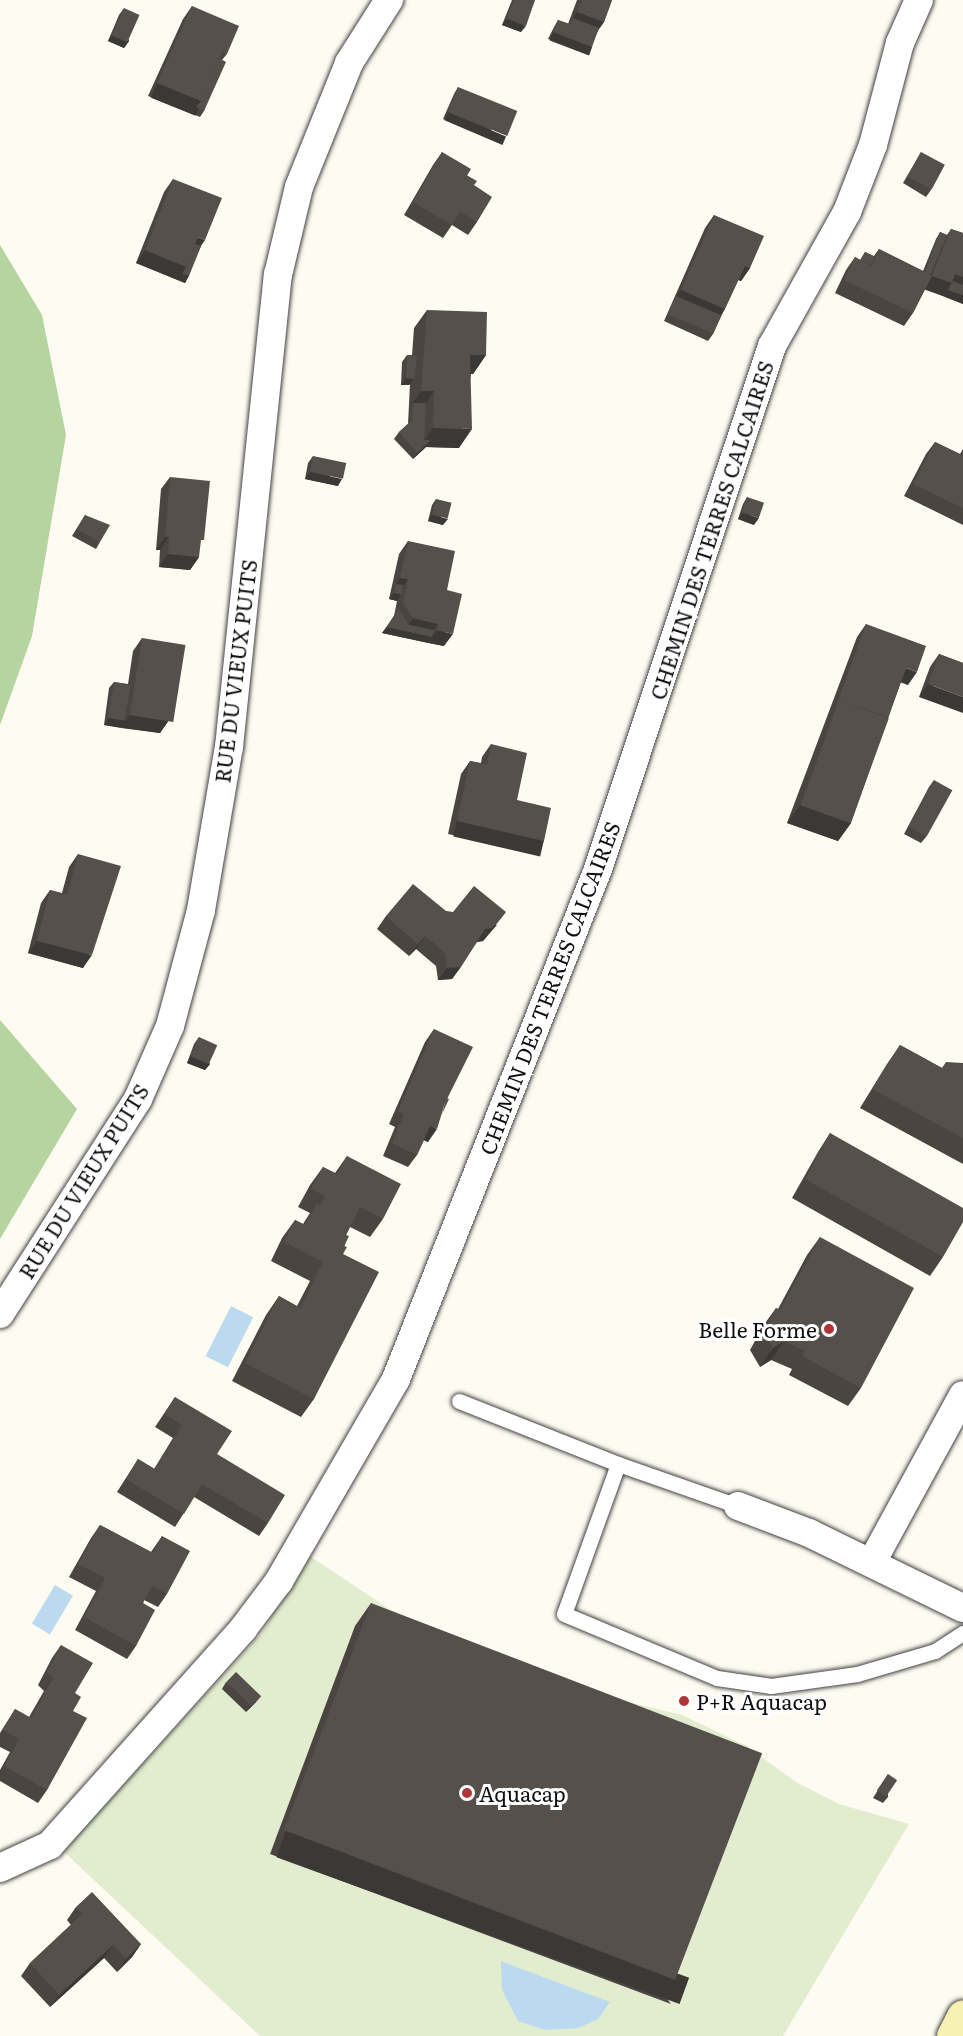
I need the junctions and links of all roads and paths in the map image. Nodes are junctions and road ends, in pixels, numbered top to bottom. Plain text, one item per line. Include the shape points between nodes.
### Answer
1 (389, 0) edge
2 (919, 0) edge
3 (0, 1314) edge
4 (963, 1395) edge
5 (459, 1401) dead end
6 (618, 1464) junction
7 (738, 1506) joint
8 (872, 1562) junction
9 (963, 1608) edge
10 (963, 1632) edge
11 (0, 1868) edge
12 (963, 2016) edge
13 (952, 2036) edge

1 - 3 street, RUE DU VIEUX PUITS via 350,63 298,187 278,275 229,747 201,910 170,1026 138,1099
2 - 11 street, CHEMIN DES TERRES CALCAIRES via 900,43 873,145 847,212 772,346 598,869 396,1379 279,1581 243,1629 50,1845
4 - 8 street
5 - 6 lane
6 - 7 lane
6 - 10 lane via 564,1614 717,1678 771,1686 857,1674 935,1651
7 - 8 street
8 - 9 street
12 - 13 main road

